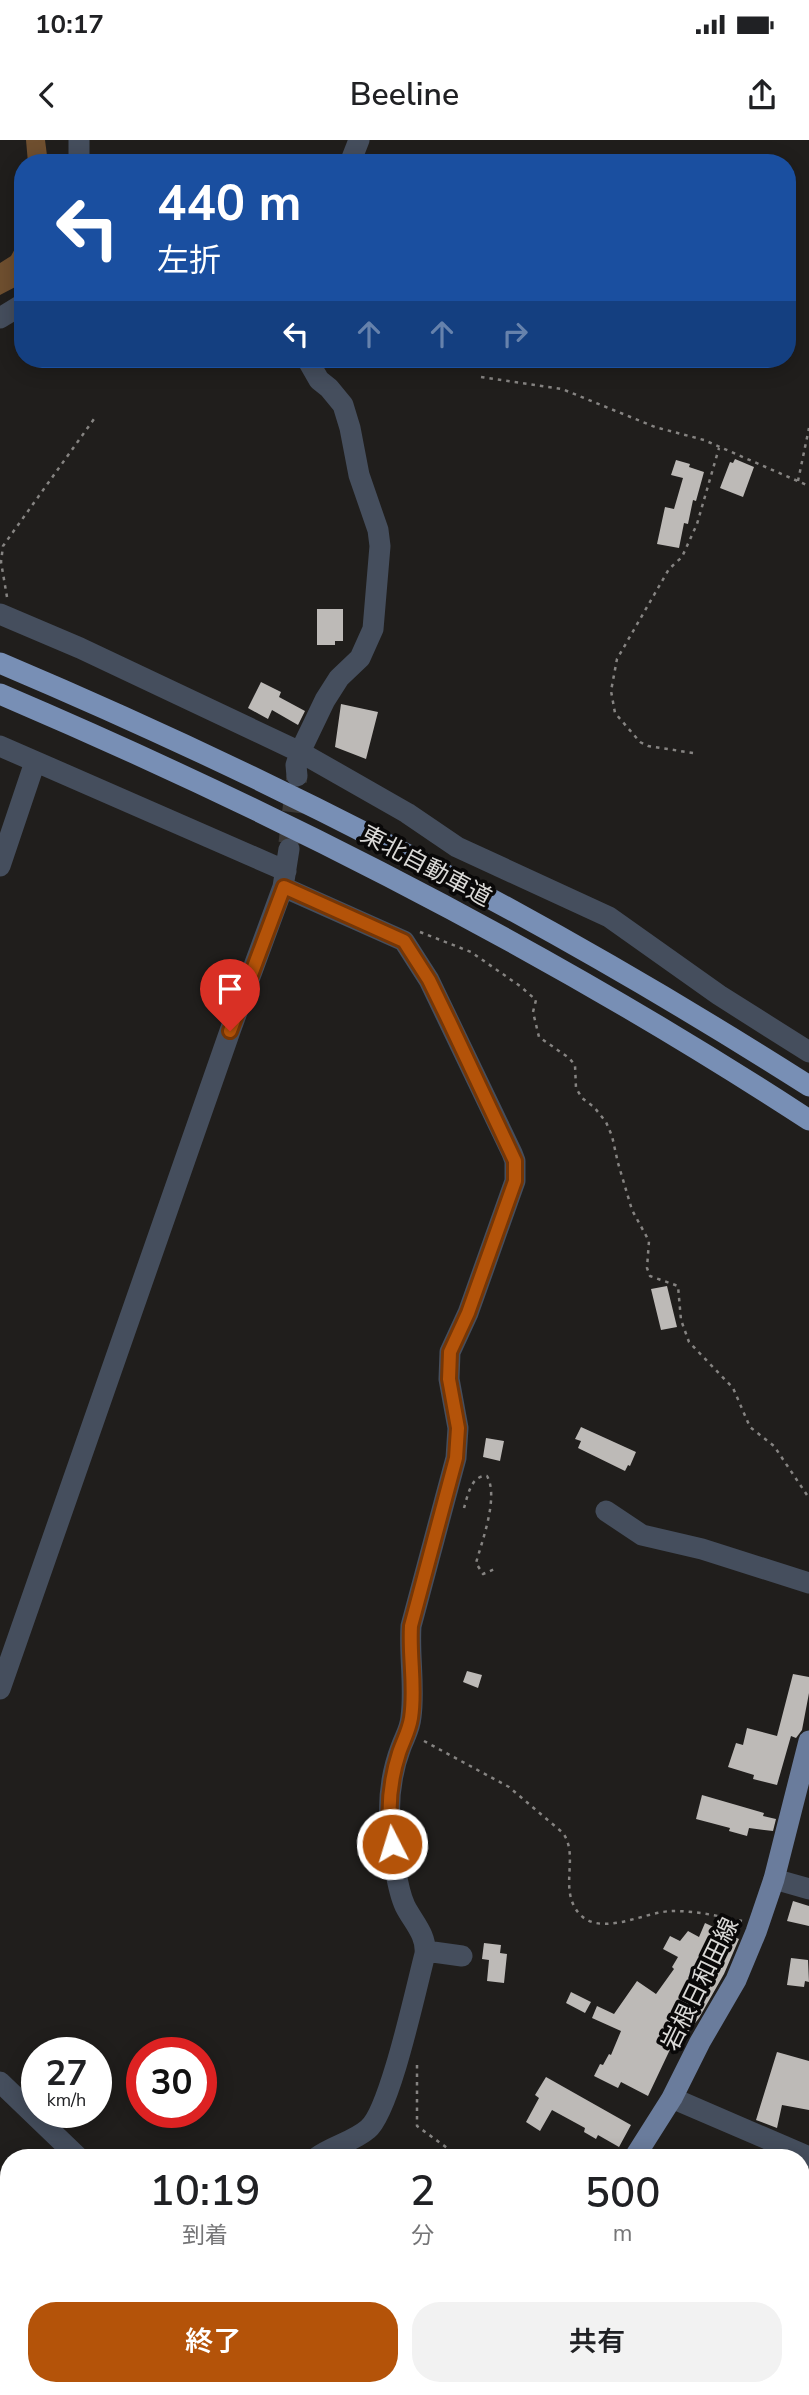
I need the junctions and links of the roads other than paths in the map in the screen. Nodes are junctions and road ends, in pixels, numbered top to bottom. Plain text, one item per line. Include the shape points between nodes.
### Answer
1 (312, 368) edge
2 (6, 616) edge
3 (0, 663) edge
4 (0, 694) edge
5 (0, 746) edge
6 (300, 752) junction
7 (35, 762) junction
8 (297, 776) tunnel mouth
9 (289, 849) tunnel mouth
10 (0, 866) edge
11 (285, 879) junction
12 (809, 1052) edge
13 (809, 1086) edge
14 (809, 1120) edge
15 (606, 1511) dead end
16 (809, 1583) edge
17 (0, 1689) edge
18 (809, 1741) edge
19 (774, 1879) junction
20 (809, 1889) edge
21 (426, 1951) junction
22 (461, 1956) dead end
23 (0, 2081) edge
24 (672, 2098) junction
25 (70, 2149) edge
26 (333, 2149) edge
27 (640, 2149) edge
28 (790, 2149) edge

1 - 6 street via 342,405 380,546 373,629 360,658 325,700
2 - 6 street
3 - 13 highway, 東北自動車道 via 247,773 475,889 615,967
4 - 14 highway, 東北自動車道 via 238,801 462,913 712,1056
5 - 7 street
6 - 8 street
6 - 12 street via 457,847 609,918
7 - 10 street
7 - 11 street
9 - 11 street
11 - 17 street
11 - 21 street via 404,941 444,1010 515,1161 515,1181 450,1352 449,1379 458,1428 456,1458 411,1626 409,1732 389,1796 402,1894
15 - 16 street via 642,1535
18 - 19 main road, 岩根日和田線
19 - 20 street
19 - 24 main road, 岩根日和田線 via 736,1980
21 - 22 street
21 - 26 street via 392,2080 375,2121 368,2130
23 - 25 street
24 - 27 main road, 岩根日和田線
24 - 28 street

